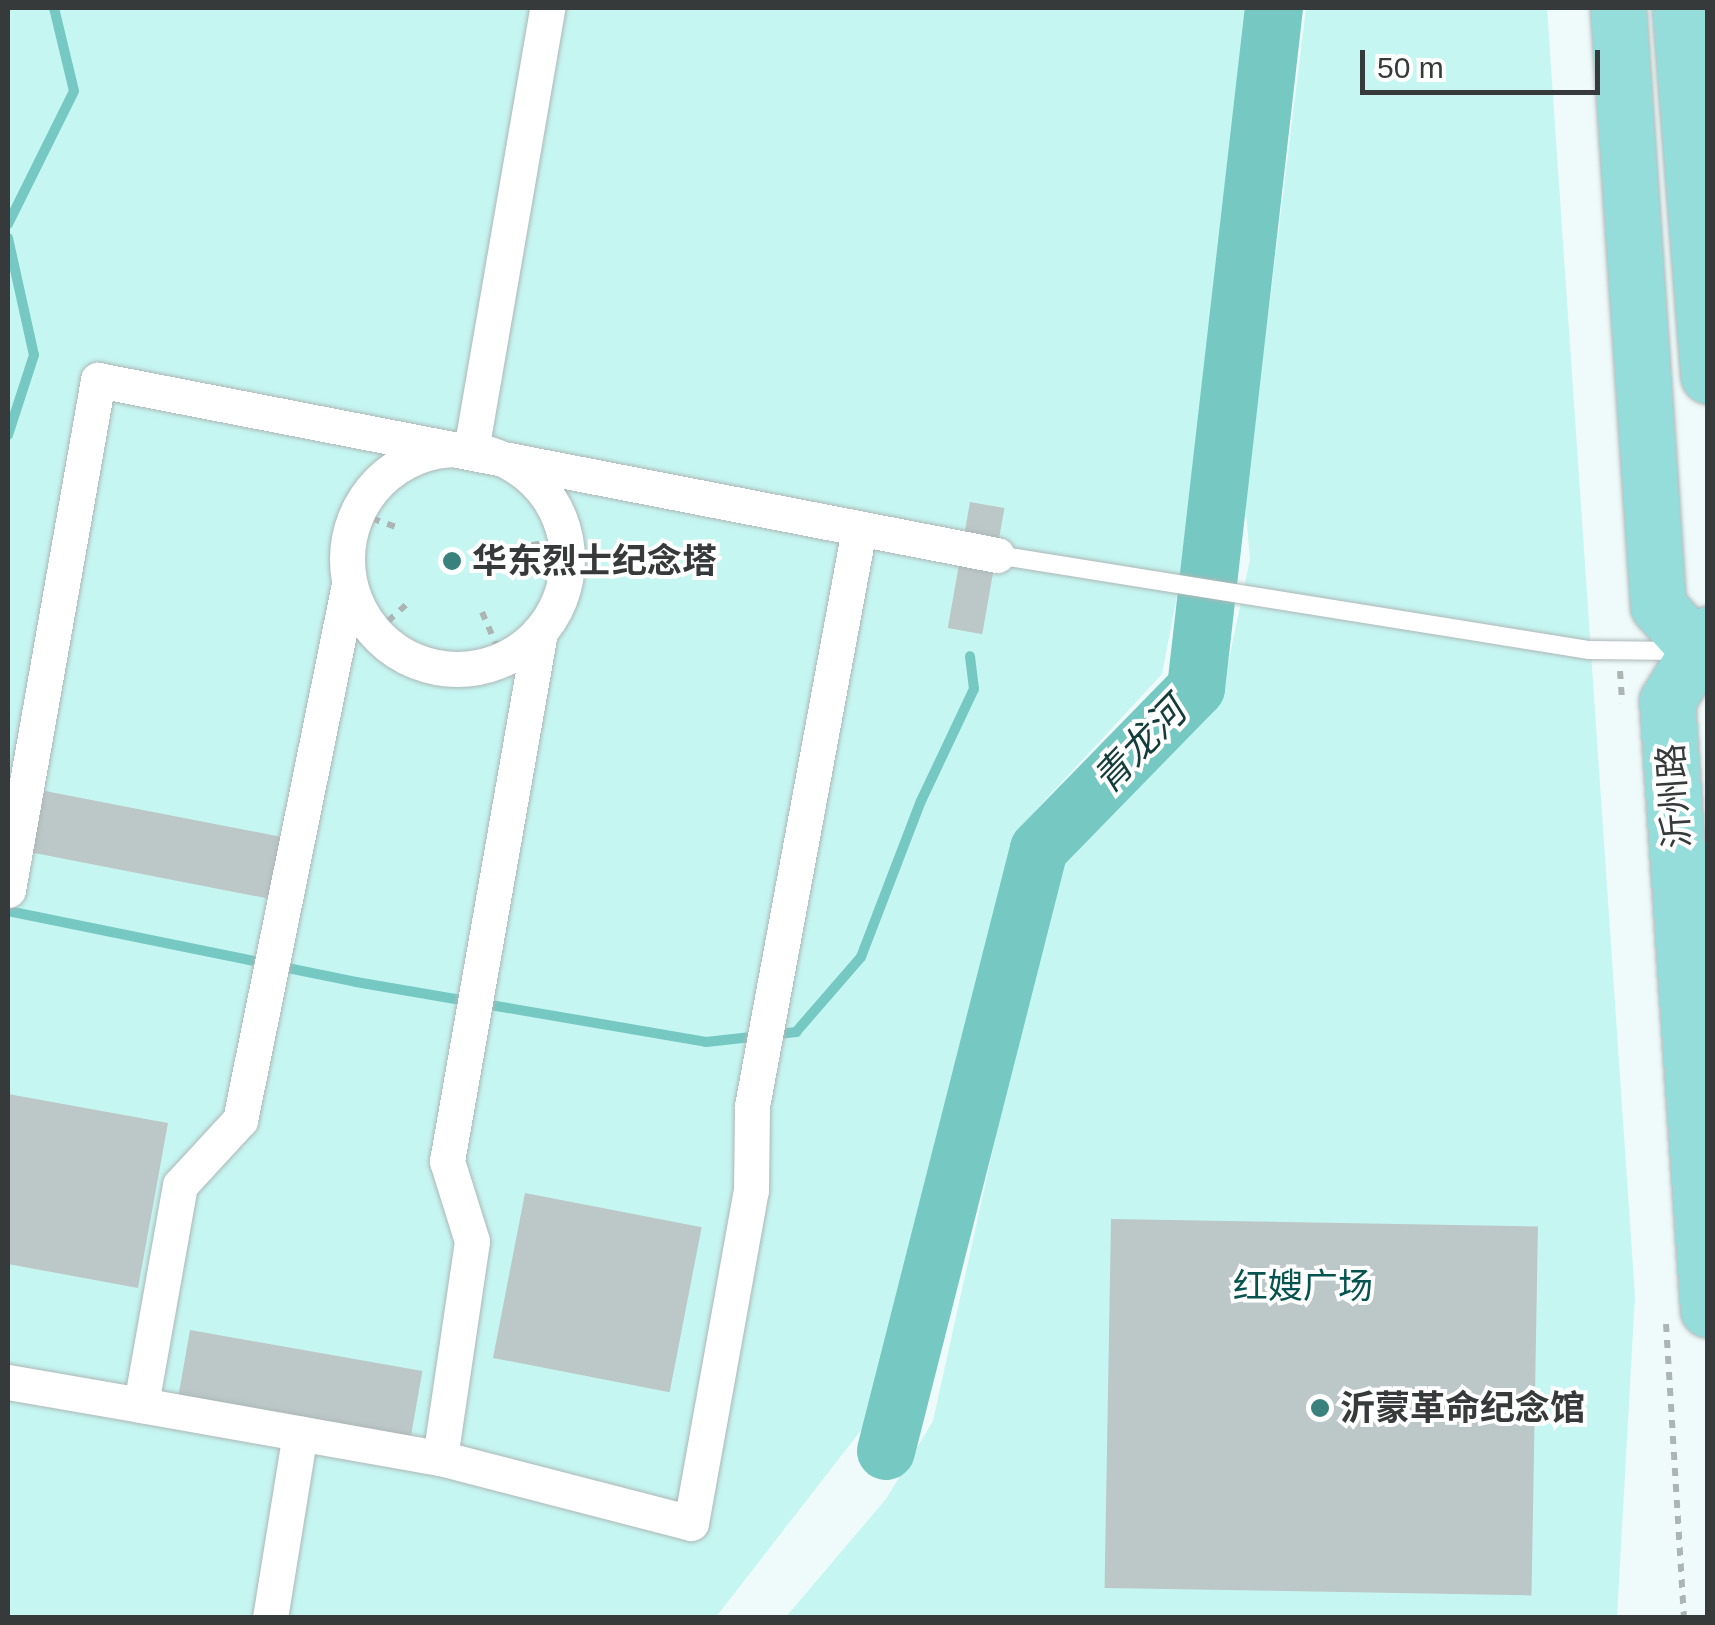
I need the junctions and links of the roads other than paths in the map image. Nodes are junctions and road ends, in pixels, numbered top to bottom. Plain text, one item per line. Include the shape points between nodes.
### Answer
1 (547, 8) edge
2 (1618, 8) edge
3 (1680, 8) edge
4 (1708, 376) edge
5 (471, 450) junction
6 (859, 529) junction
7 (997, 555) joint
8 (349, 584) junction
9 (540, 632) junction
10 (1705, 648) edge
11 (8, 889) edge
12 (1708, 1310) edge
13 (8, 1382) edge
14 (140, 1406) junction
15 (300, 1433) junction
16 (440, 1458) junction
17 (270, 1618) edge

1 - 5 street
2 - 10 main road via 1658,606
3 - 4 main road
5 - 6 street
5 - 8 street via 406,461 378,482 357,512 347,548
5 - 9 street via 509,462 536,482 566,539 558,604
5 - 11 street via 98,380
6 - 7 street
6 - 16 street via 752,1106 751,1190 691,1523
7 - 10 lane via 1589,650 1660,654
8 - 9 street via 376,632 414,661 447,669 502,659
8 - 14 street via 240,1120 180,1185
9 - 16 street via 447,1162 472,1240
10 - 12 main road, 沂州路 via 1668,701
13 - 14 street
14 - 15 street
15 - 16 street
15 - 17 street

